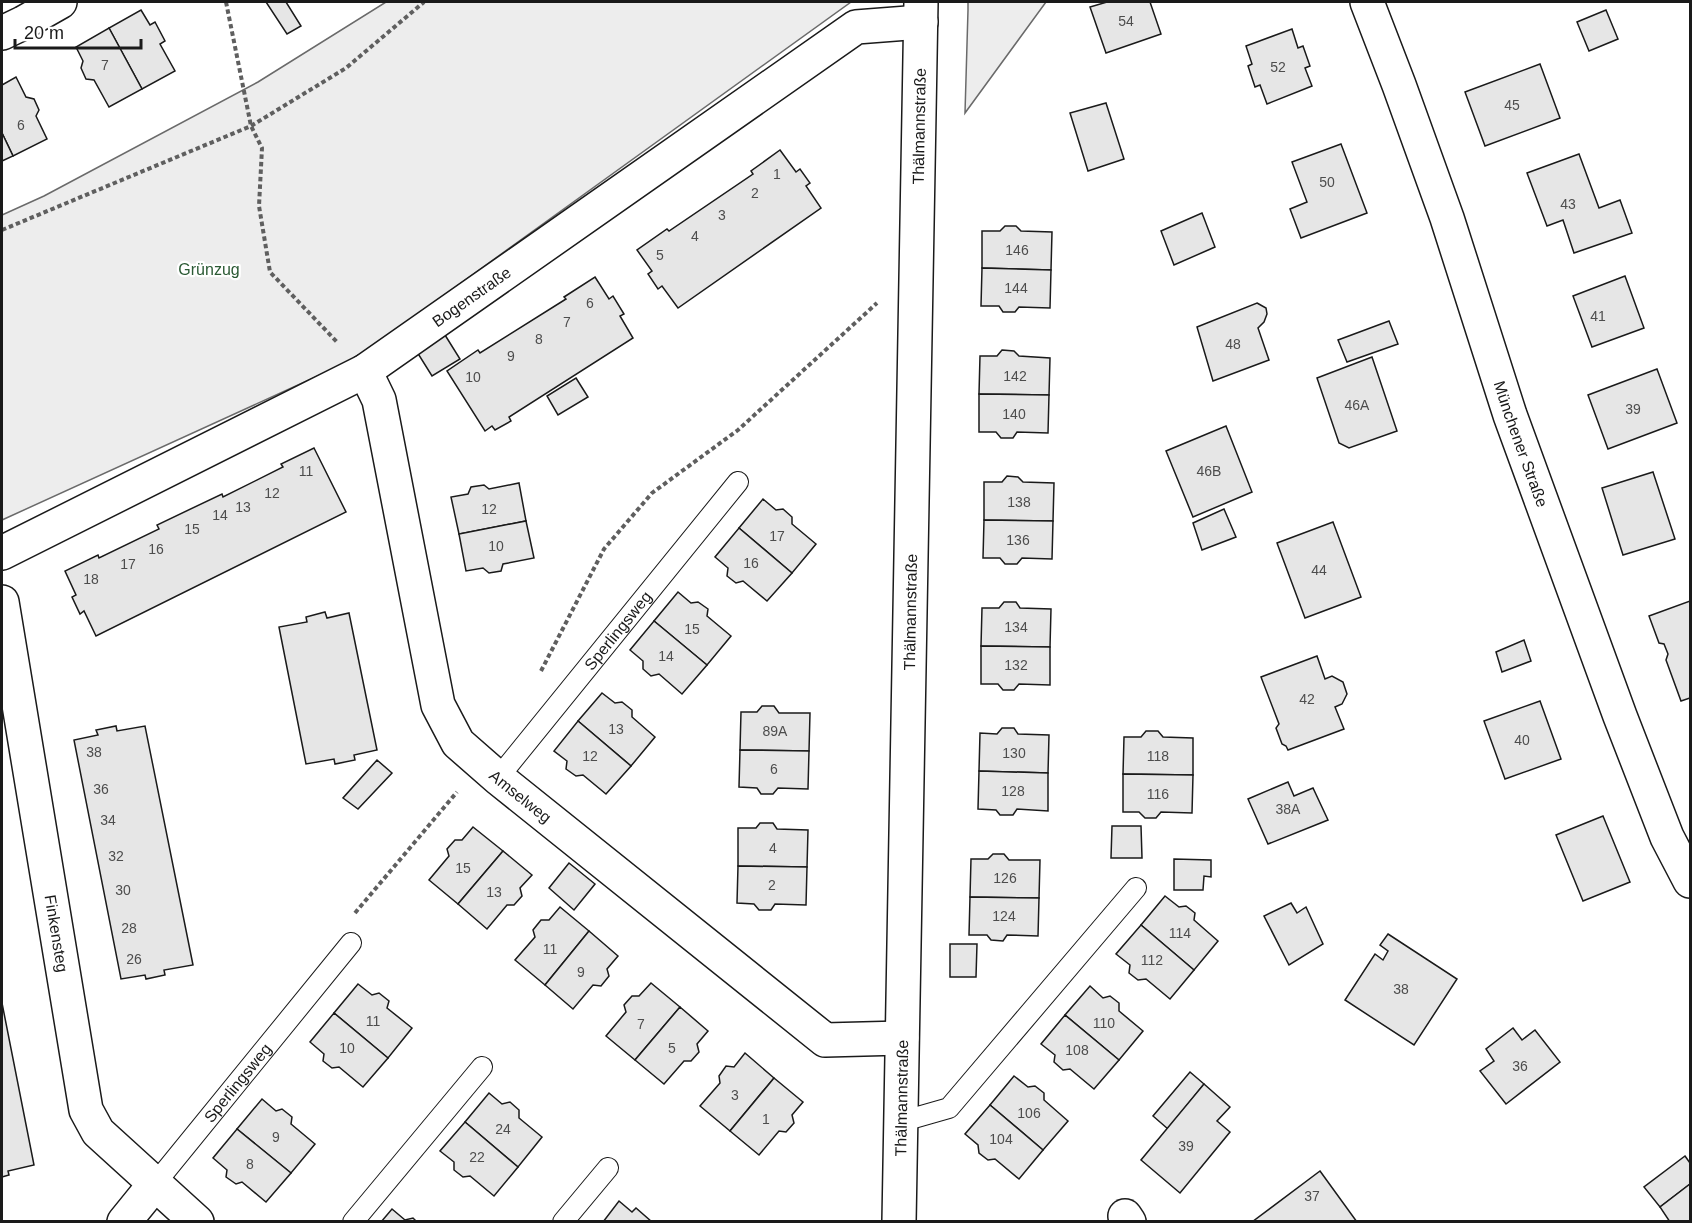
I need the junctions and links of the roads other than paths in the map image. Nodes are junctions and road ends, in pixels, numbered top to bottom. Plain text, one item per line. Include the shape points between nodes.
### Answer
1 (60, 2) edge
2 (1366, 2) edge
3 (921, 12) edge
4 (2, 33) edge
5 (365, 371) junction
6 (738, 483) dead end
7 (2, 553) edge
8 (2, 602) edge
9 (498, 778) junction
10 (1690, 881) edge
11 (1136, 888) dead end
12 (351, 943) dead end
13 (902, 1038) junction
14 (482, 1067) dead end
15 (900, 1122) junction
16 (608, 1168) dead end
17 (154, 1185) junction
18 (124, 1221) edge
19 (196, 1221) edge
20 (353, 1221) edge
21 (563, 1221) edge
22 (899, 1221) edge

1 - 4 street
2 - 10 street, Münchener Straße via 1443,207 1510,415 1620,716 1667,837
3 - 5 street, Bogenstraße via 856,27
3 - 13 street, Thälmannstraße
5 - 7 street, Bogenstraße
5 - 9 street, Amselweg via 379,400 438,705 458,743
6 - 9 lane, Sperlingsweg
8 - 17 street, Finkensteg via 86,1110 98,1132
9 - 13 street, Amselweg via 825,1040
11 - 15 lane via 949,1108
12 - 17 lane, Sperlingsweg
13 - 15 street, Thälmannstraße
14 - 20 lane
15 - 22 street, Thälmannstraße
16 - 21 lane
17 - 18 street, Sperlingsweg
17 - 19 street, Finkensteg

